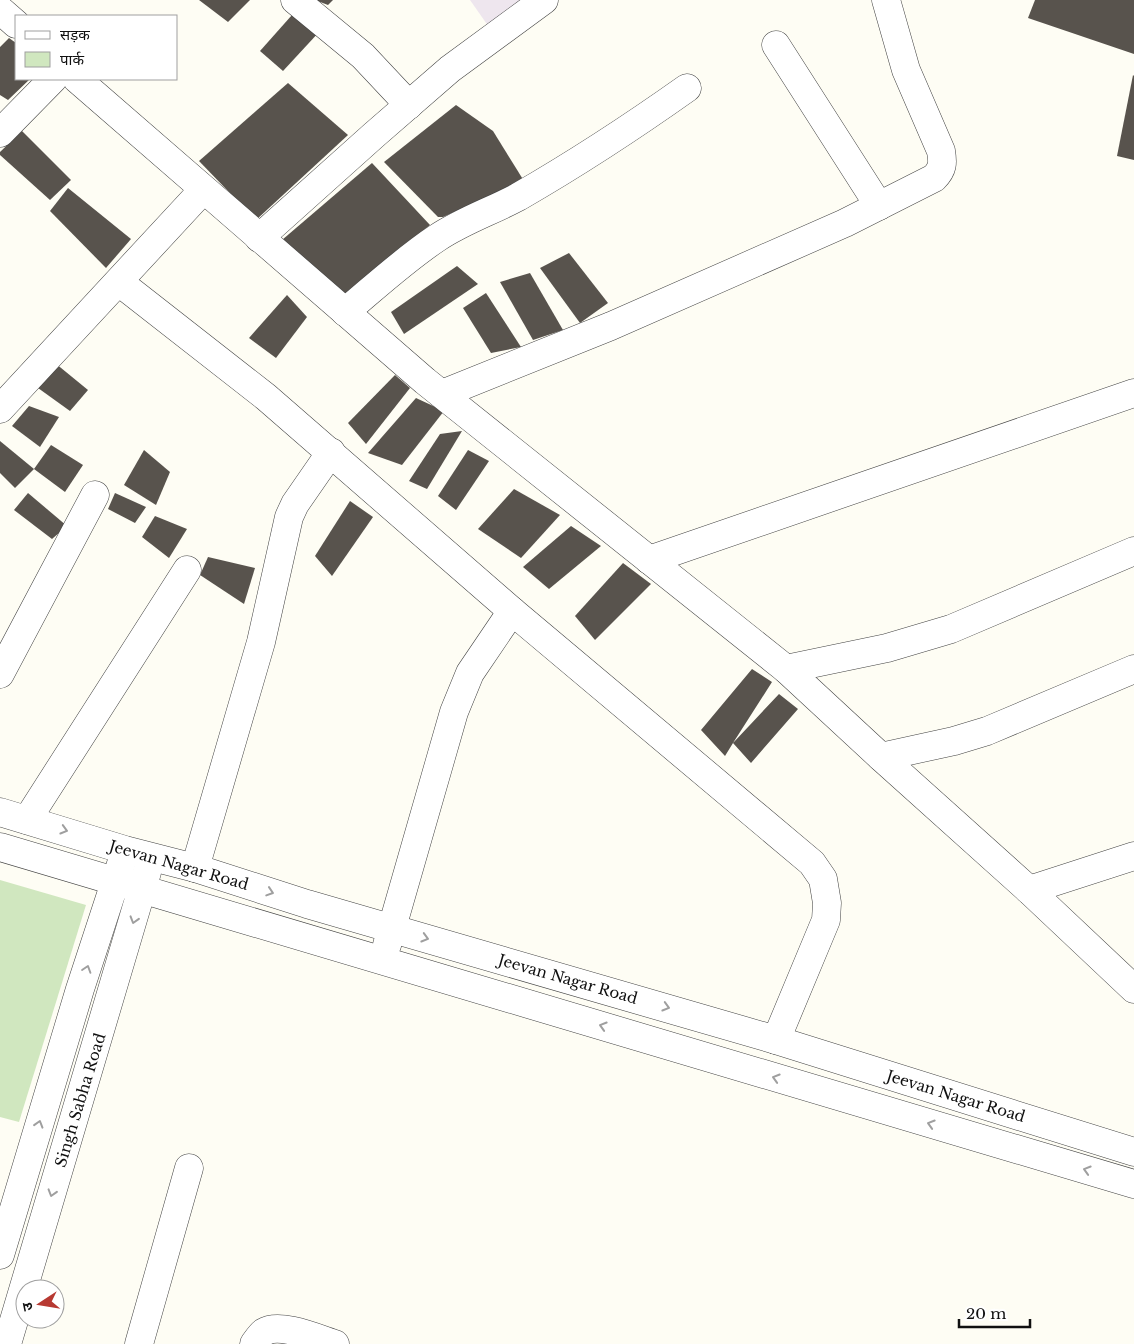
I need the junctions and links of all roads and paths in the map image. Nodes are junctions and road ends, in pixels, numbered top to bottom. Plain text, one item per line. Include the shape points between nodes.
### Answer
1 (295, 0) edge
2 (544, 0) edge
3 (886, 0) edge
4 (0, 10) edge
5 (15, 23) edge
6 (776, 45) dead end
7 (52, 80) edge
8 (78, 80) edge
9 (687, 88) dead end
10 (409, 105) junction
11 (0, 133) edge
12 (203, 190) junction
13 (878, 206) junction
14 (260, 238) junction
15 (119, 282) junction
16 (345, 312) junction
17 (1134, 393) edge
18 (442, 394) junction
19 (0, 409) edge
20 (331, 452) junction
21 (95, 495) dead end
22 (1134, 551) edge
23 (649, 560) junction
24 (187, 570) dead end
25 (512, 612) junction
26 (1134, 668) edge
27 (786, 669) junction
28 (0, 674) edge
29 (881, 758) junction
30 (0, 812) edge
31 (27, 820) junction
32 (0, 847) edge
33 (138, 853) junction
34 (1134, 856) edge
35 (195, 868) junction
36 (115, 881) junction
37 (143, 890) junction
38 (1029, 890) junction
39 (392, 928) junction
40 (382, 961) junction
41 (1134, 989) edge
42 (776, 1040) junction
43 (1134, 1152) edge
44 (189, 1168) dead end
45 (1134, 1184) edge
46 (0, 1254) edge
47 (7, 1344) edge
48 (139, 1344) edge
49 (254, 1344) edge
50 (335, 1344) edge

1 - 10 street via 363,56
2 - 10 street via 450,69
3 - 13 street via 906,70 943,161 941,171 934,178
4 - 5 street
6 - 13 street
7 - 11 street
8 - 12 street
9 - 16 street via 581,160 439,236
10 - 14 street
12 - 14 street
12 - 15 street
13 - 18 street via 611,326
14 - 16 street
15 - 19 street
15 - 20 street
16 - 18 street
17 - 23 street
18 - 23 street
20 - 25 street
20 - 35 street via 289,517 261,642
21 - 28 street
22 - 27 street via 951,629 887,648
23 - 27 street
24 - 31 street
25 - 39 street via 470,673 454,712
25 - 42 street via 812,863 823,879 826,920
26 - 29 street via 987,731
27 - 29 street
29 - 38 street
30 - 31 street, Jeevan Nagar Road
31 -> 33 street, Jeevan Nagar Road
32 - 36 street
33 - 35 street, Jeevan Nagar Road
33 - 36 street
33 - 37 street, Singh Sabha Road
34 - 38 street
35 -> 39 street, Jeevan Nagar Road
36 - 37 street
46 -> 36 street
37 - 40 street
37 -> 47 street, Singh Sabha Road
38 - 41 street
39 - 40 street
39 -> 42 street, Jeevan Nagar Road
45 -> 40 street
42 - 43 street, Jeevan Nagar Road
44 - 48 street
49 - 50 street via 266,1331 278,1329

